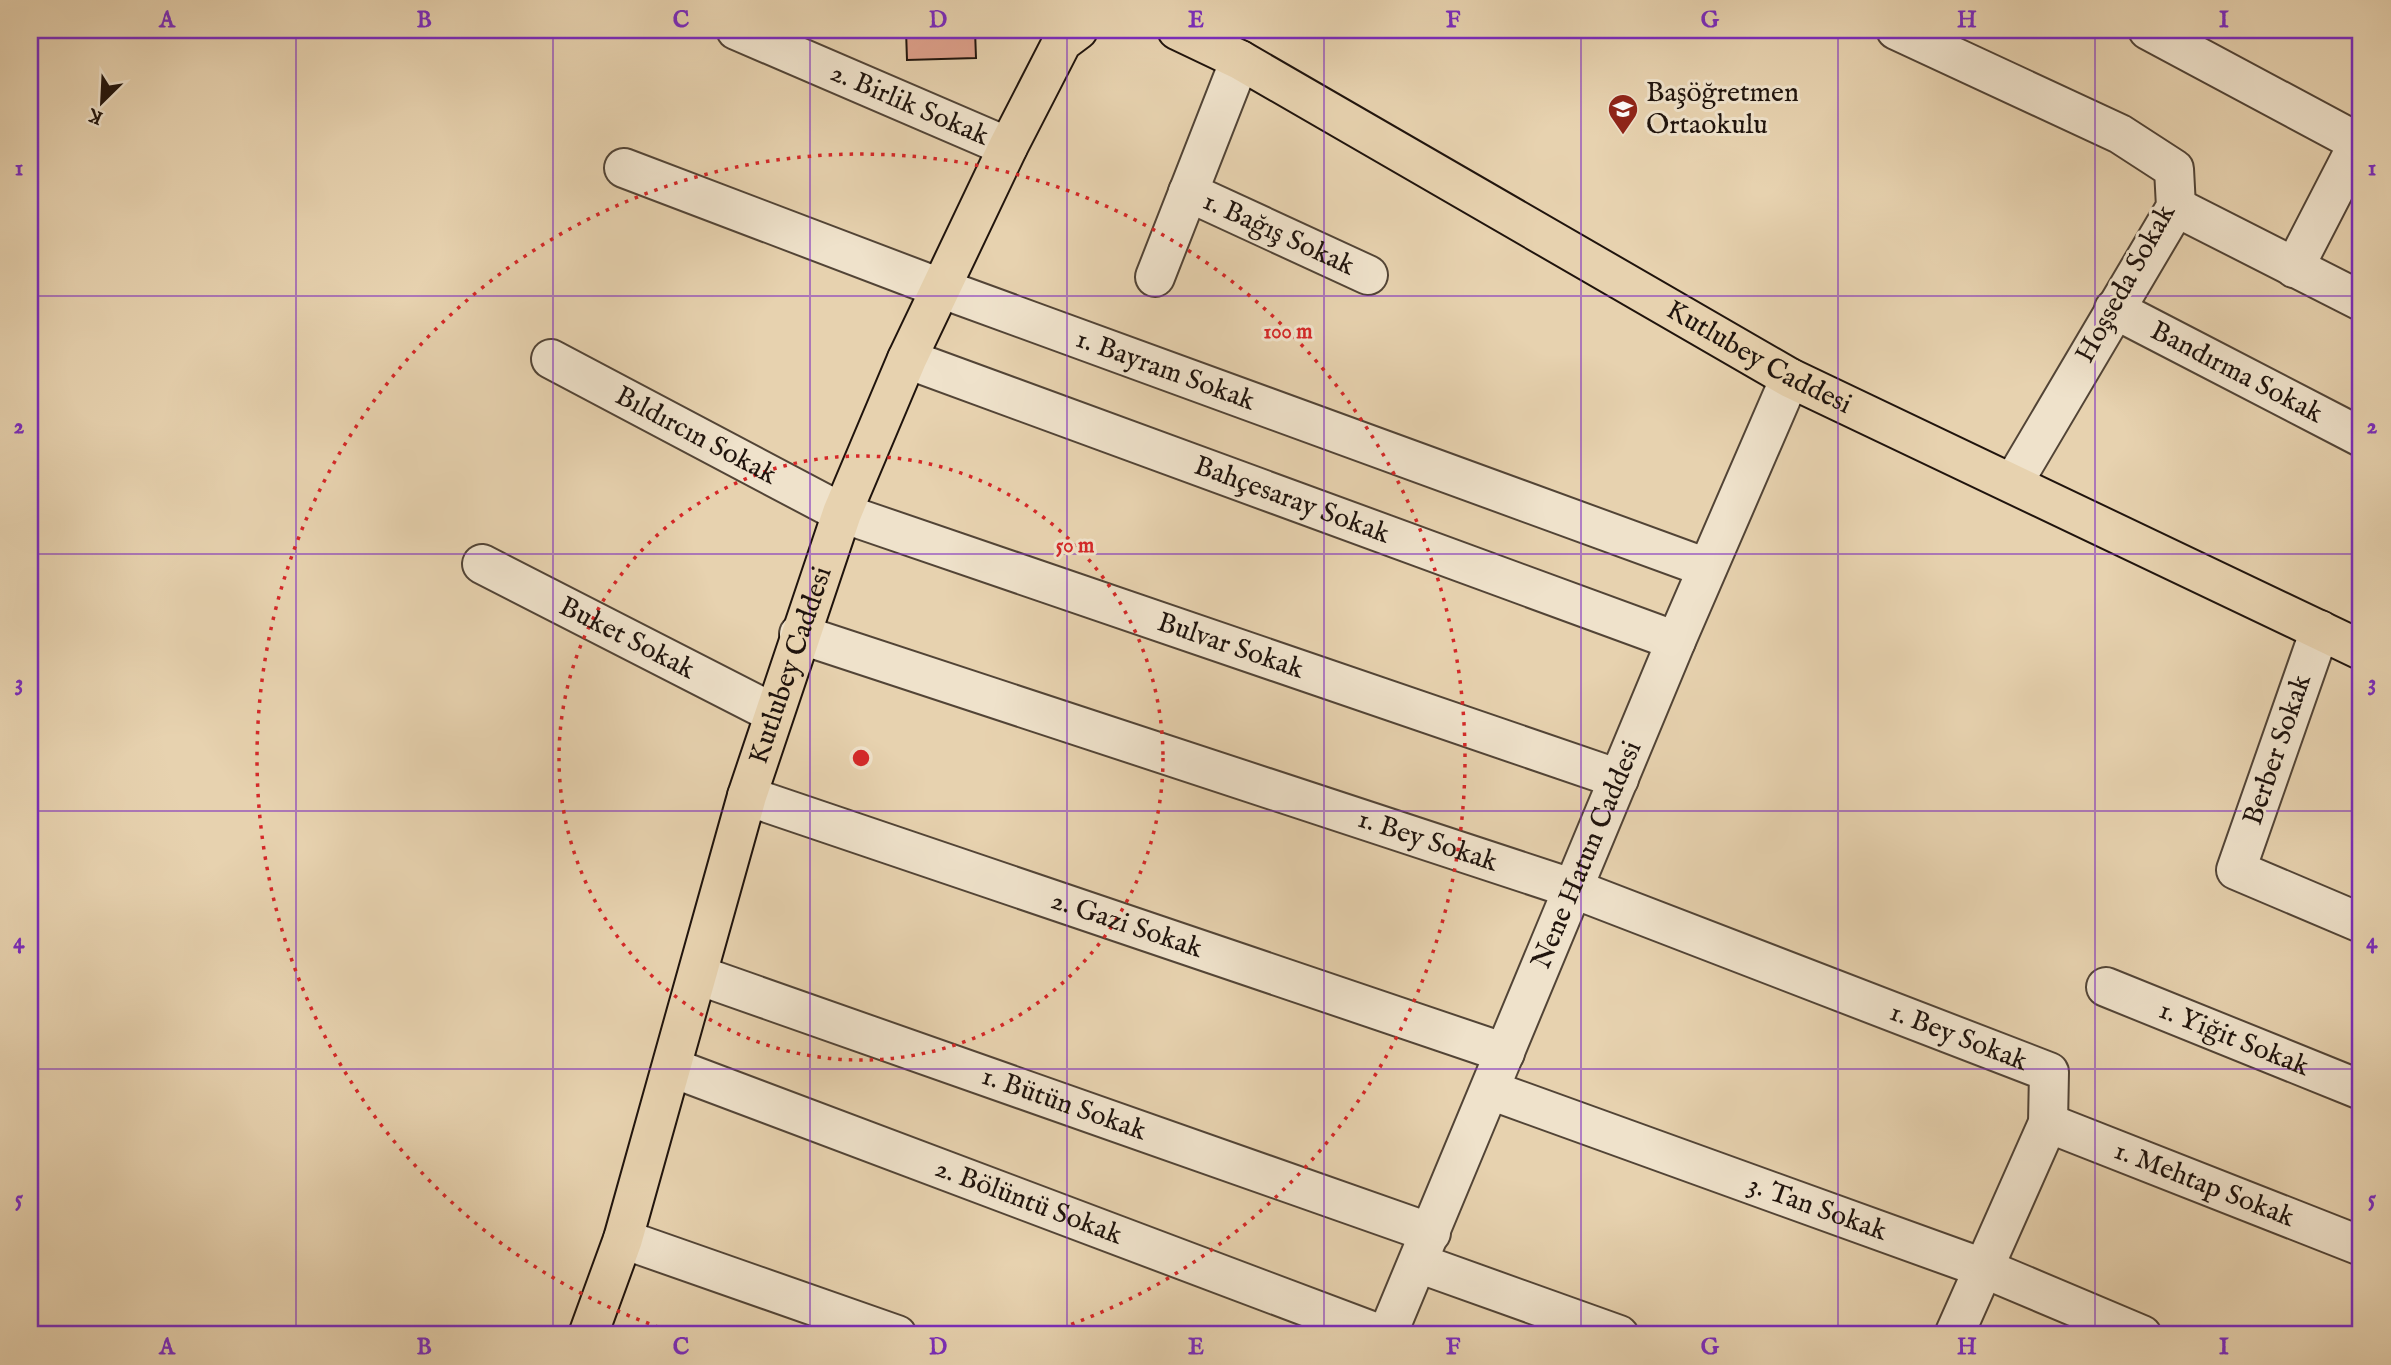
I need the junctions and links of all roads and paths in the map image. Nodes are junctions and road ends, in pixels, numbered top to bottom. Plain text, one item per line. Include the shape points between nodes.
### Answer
1 (736, 30) edge
2 (1078, 30) edge
3 (1177, 30) edge
4 (1896, 30) edge
5 (2148, 30) edge
6 (1240, 60) junction
7 (2360, 141) edge
8 (1008, 147) junction
9 (624, 168) dead end
10 (1188, 192) junction
11 (2176, 207) junction
12 (2294, 268) junction
13 (1368, 275) dead end
14 (1155, 277) dead end
15 (940, 288) junction
16 (2361, 301) edge
17 (2113, 309) junction
18 (551, 359) dead end
19 (906, 359) junction
20 (1790, 378) junction
21 (2361, 436) edge
22 (2013, 484) junction
23 (842, 513) junction
24 (482, 564) dead end
25 (1707, 568) junction
26 (2320, 630) junction
27 (799, 634) junction
28 (1676, 641) junction
29 (2361, 650) edge
30 (773, 713) junction
31 (1619, 779) junction
32 (747, 796) junction
33 (1574, 889) junction
34 (2361, 923) edge
35 (698, 975) junction
36 (2106, 987) dead end
37 (1505, 1054) junction
38 (673, 1068) junction
39 (1490, 1090) junction
40 (2361, 1090) edge
41 (2048, 1123) junction
42 (623, 1239) junction
43 (2361, 1246) edge
44 (1424, 1248) junction
45 (1983, 1268) junction
46 (588, 1335) edge
47 (897, 1335) edge
48 (1385, 1335) edge
49 (1619, 1335) edge
50 (1954, 1335) edge
51 (2142, 1335) edge

1 - 8 street, 2. Birlik Sokak
2 - 8 main road, Kutlubey Caddesi via 1062,42
3 - 6 main road, Kutlubey Caddesi
4 - 11 street, Hoşseda Sokak via 2120,134 2174,169
5 - 7 street
6 - 10 street, 1. Bağış Sokak
6 - 20 main road, Kutlubey Caddesi
7 - 12 street
8 - 15 main road, Kutlubey Caddesi
9 - 15 street, 1. Bayram Sokak
10 - 13 street, 1. Bağış Sokak
10 - 14 street, 1. Bağış Sokak
11 - 12 street
11 - 17 street, Hoşseda Sokak
12 - 16 street
15 - 19 main road, Kutlubey Caddesi
15 - 25 street, 1. Bayram Sokak
17 - 21 street, Bandırma Sokak
17 - 22 street, Hoşseda Sokak
18 - 23 street, Bıldırcın Sokak
19 - 23 main road, Kutlubey Caddesi
19 - 28 street, Bahçesaray Sokak
20 - 22 main road, Kutlubey Caddesi
20 - 25 street, Nene Hatun Caddesi
22 - 26 main road, Kutlubey Caddesi
23 - 27 main road, Kutlubey Caddesi
23 - 31 street, Bulvar Sokak
24 - 30 street, Buket Sokak
25 - 28 street, Nene Hatun Caddesi
26 - 29 main road, Kutlubey Caddesi
26 - 34 street, Berber Sokak via 2236,870
27 - 30 main road, Kutlubey Caddesi
27 - 33 street, 1. Bey Sokak
28 - 31 street, Nene Hatun Caddesi
30 - 32 main road, Kutlubey Caddesi
31 - 33 street, Nene Hatun Caddesi
32 - 35 main road, Kutlubey Caddesi
32 - 37 street, 2. Gazi Sokak
33 - 37 street, Nene Hatun Caddesi
33 - 41 street, 1. Bey Sokak via 2049,1072
35 - 38 main road, Kutlubey Caddesi
35 - 44 street, 1. Bütün Sokak
36 - 40 street, 1. Yiğit Sokak
37 - 39 street, Nene Hatun Caddesi
38 - 42 main road, Kutlubey Caddesi
38 - 48 street, 2. Bölüntü Sokak
39 - 44 street, Nene Hatun Caddesi
39 - 45 street, 3. Tan Sokak
41 - 43 street, 1. Mehtap Sokak
41 - 45 street
42 - 46 main road, Kutlubey Caddesi
42 - 47 street
44 - 48 street, Nene Hatun Caddesi
44 - 49 street, 1. Bütün Sokak
45 - 50 street
45 - 51 street, 3. Tan Sokak

